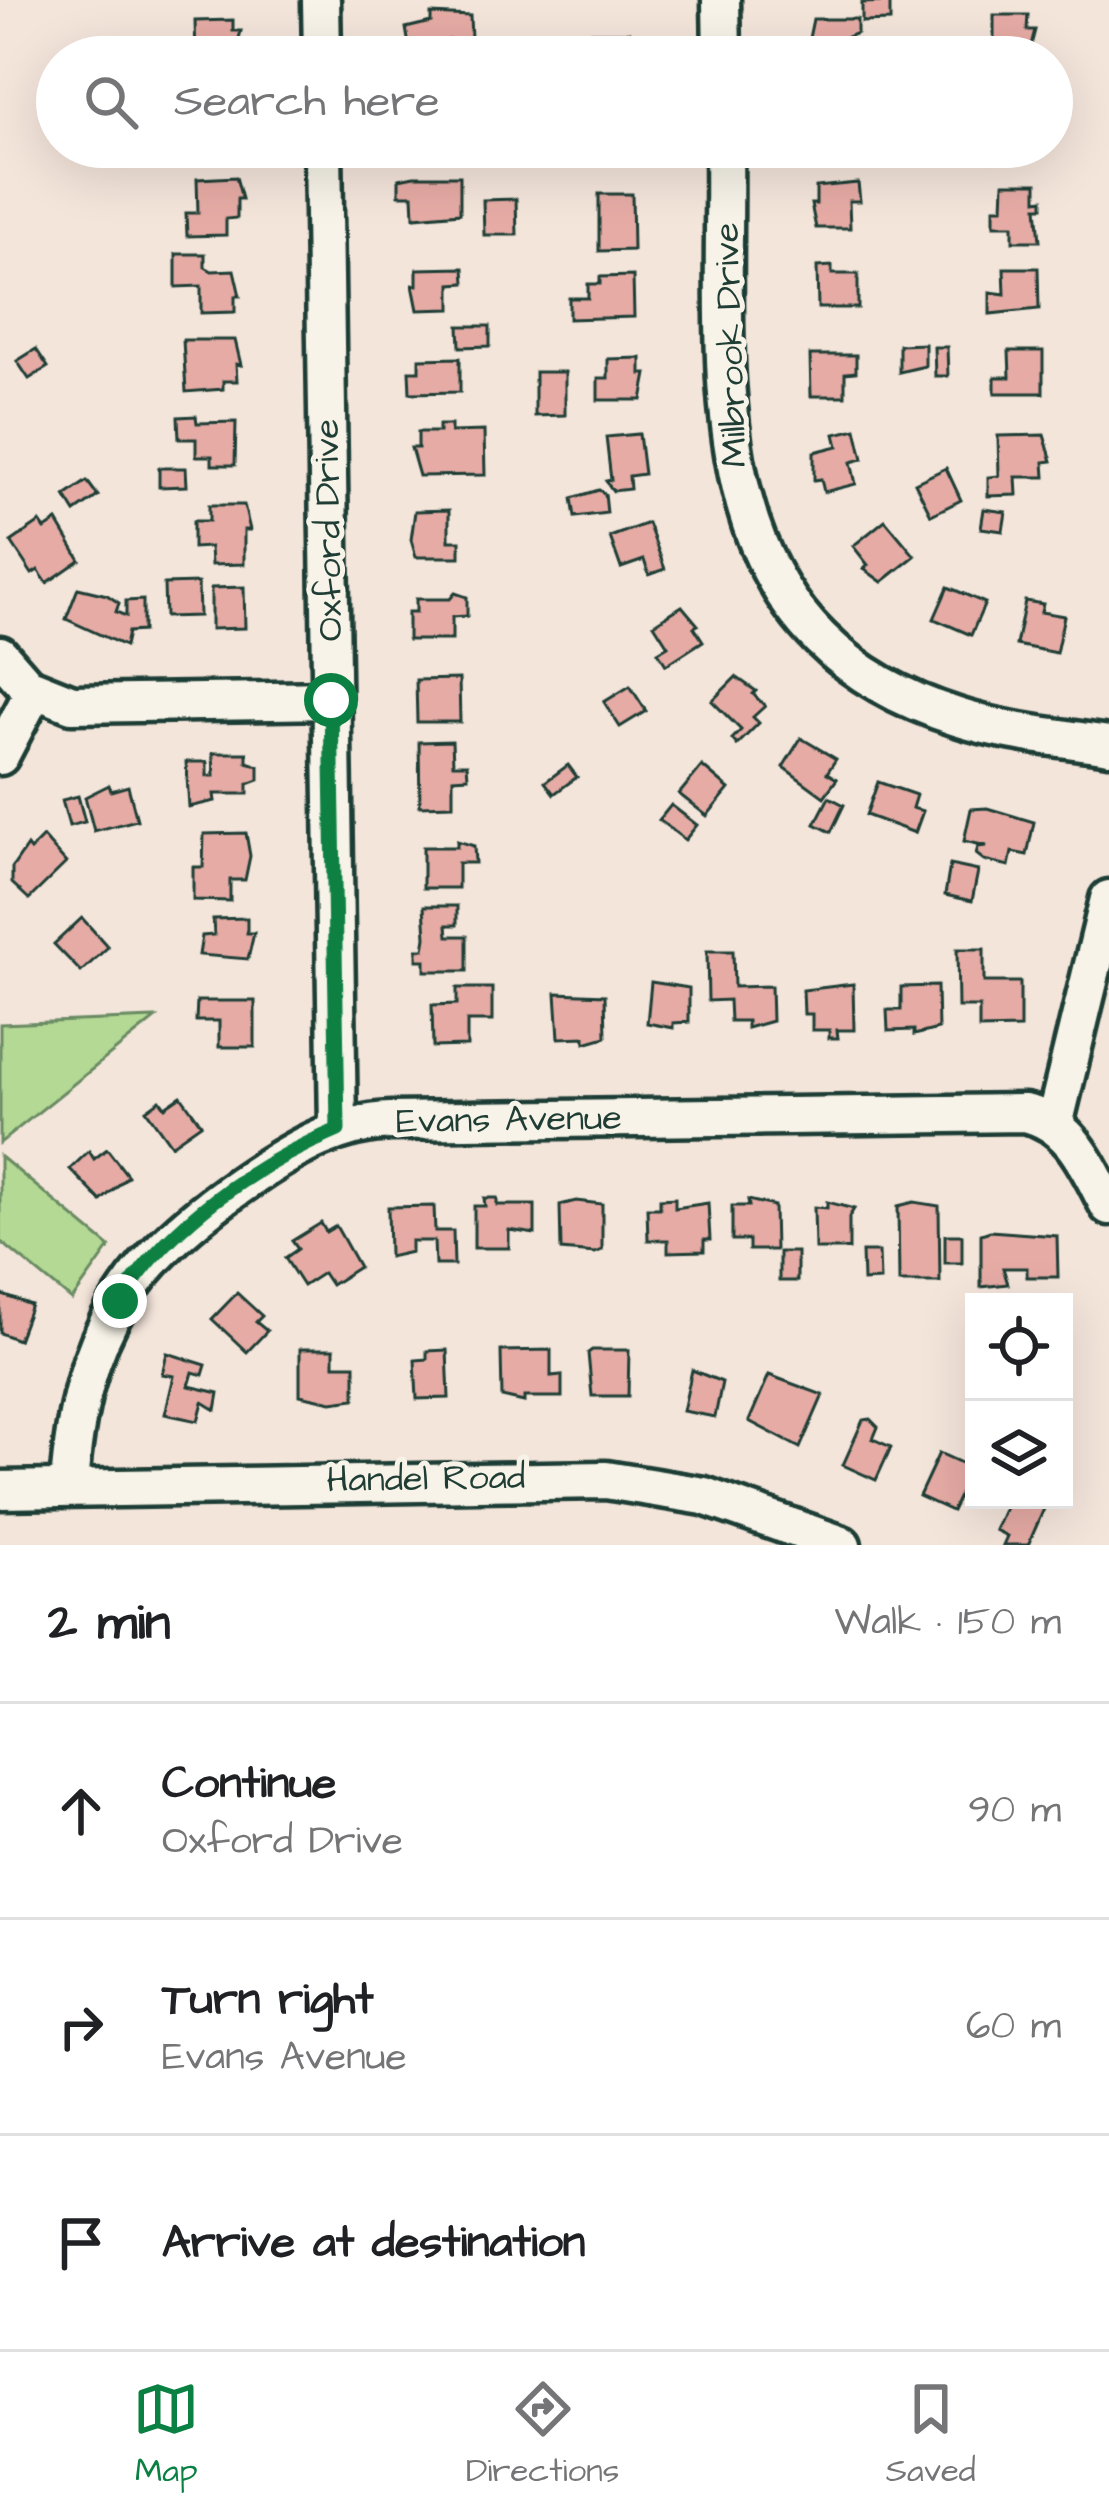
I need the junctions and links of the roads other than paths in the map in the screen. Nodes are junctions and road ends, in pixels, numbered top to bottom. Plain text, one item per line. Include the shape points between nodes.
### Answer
1 (321, 0) edge
2 (722, 0) edge
3 (322, 36) edge
4 (722, 36) edge
5 (323, 168) edge
6 (725, 168) edge
7 (0, 655) edge
8 (34, 691) junction
9 (331, 700) junction
10 (1109, 745) edge
11 (0, 756) edge
12 (1109, 899) edge
13 (1054, 1125) junction
14 (338, 1130) junction
15 (1109, 1206) edge
16 (69, 1485) junction
17 (0, 1490) edge
18 (842, 1545) edge

1 - 3 street
2 - 4 street
5 - 9 street, Oxford Drive
6 - 10 street, Milbrook Drive via 732,461 752,536 783,592 835,651 904,696 976,723
7 - 8 street
8 - 9 street via 87,705
8 - 11 street
9 - 14 street, Oxford Drive
12 - 13 street
13 - 14 street, Evans Avenue via 1013,1112 391,1121
13 - 15 street
14 - 16 street, Evans Avenue via 198,1214 132,1282 88,1370
16 - 17 street, Handel Road
16 - 18 street, Handel Road via 605,1480 721,1500

